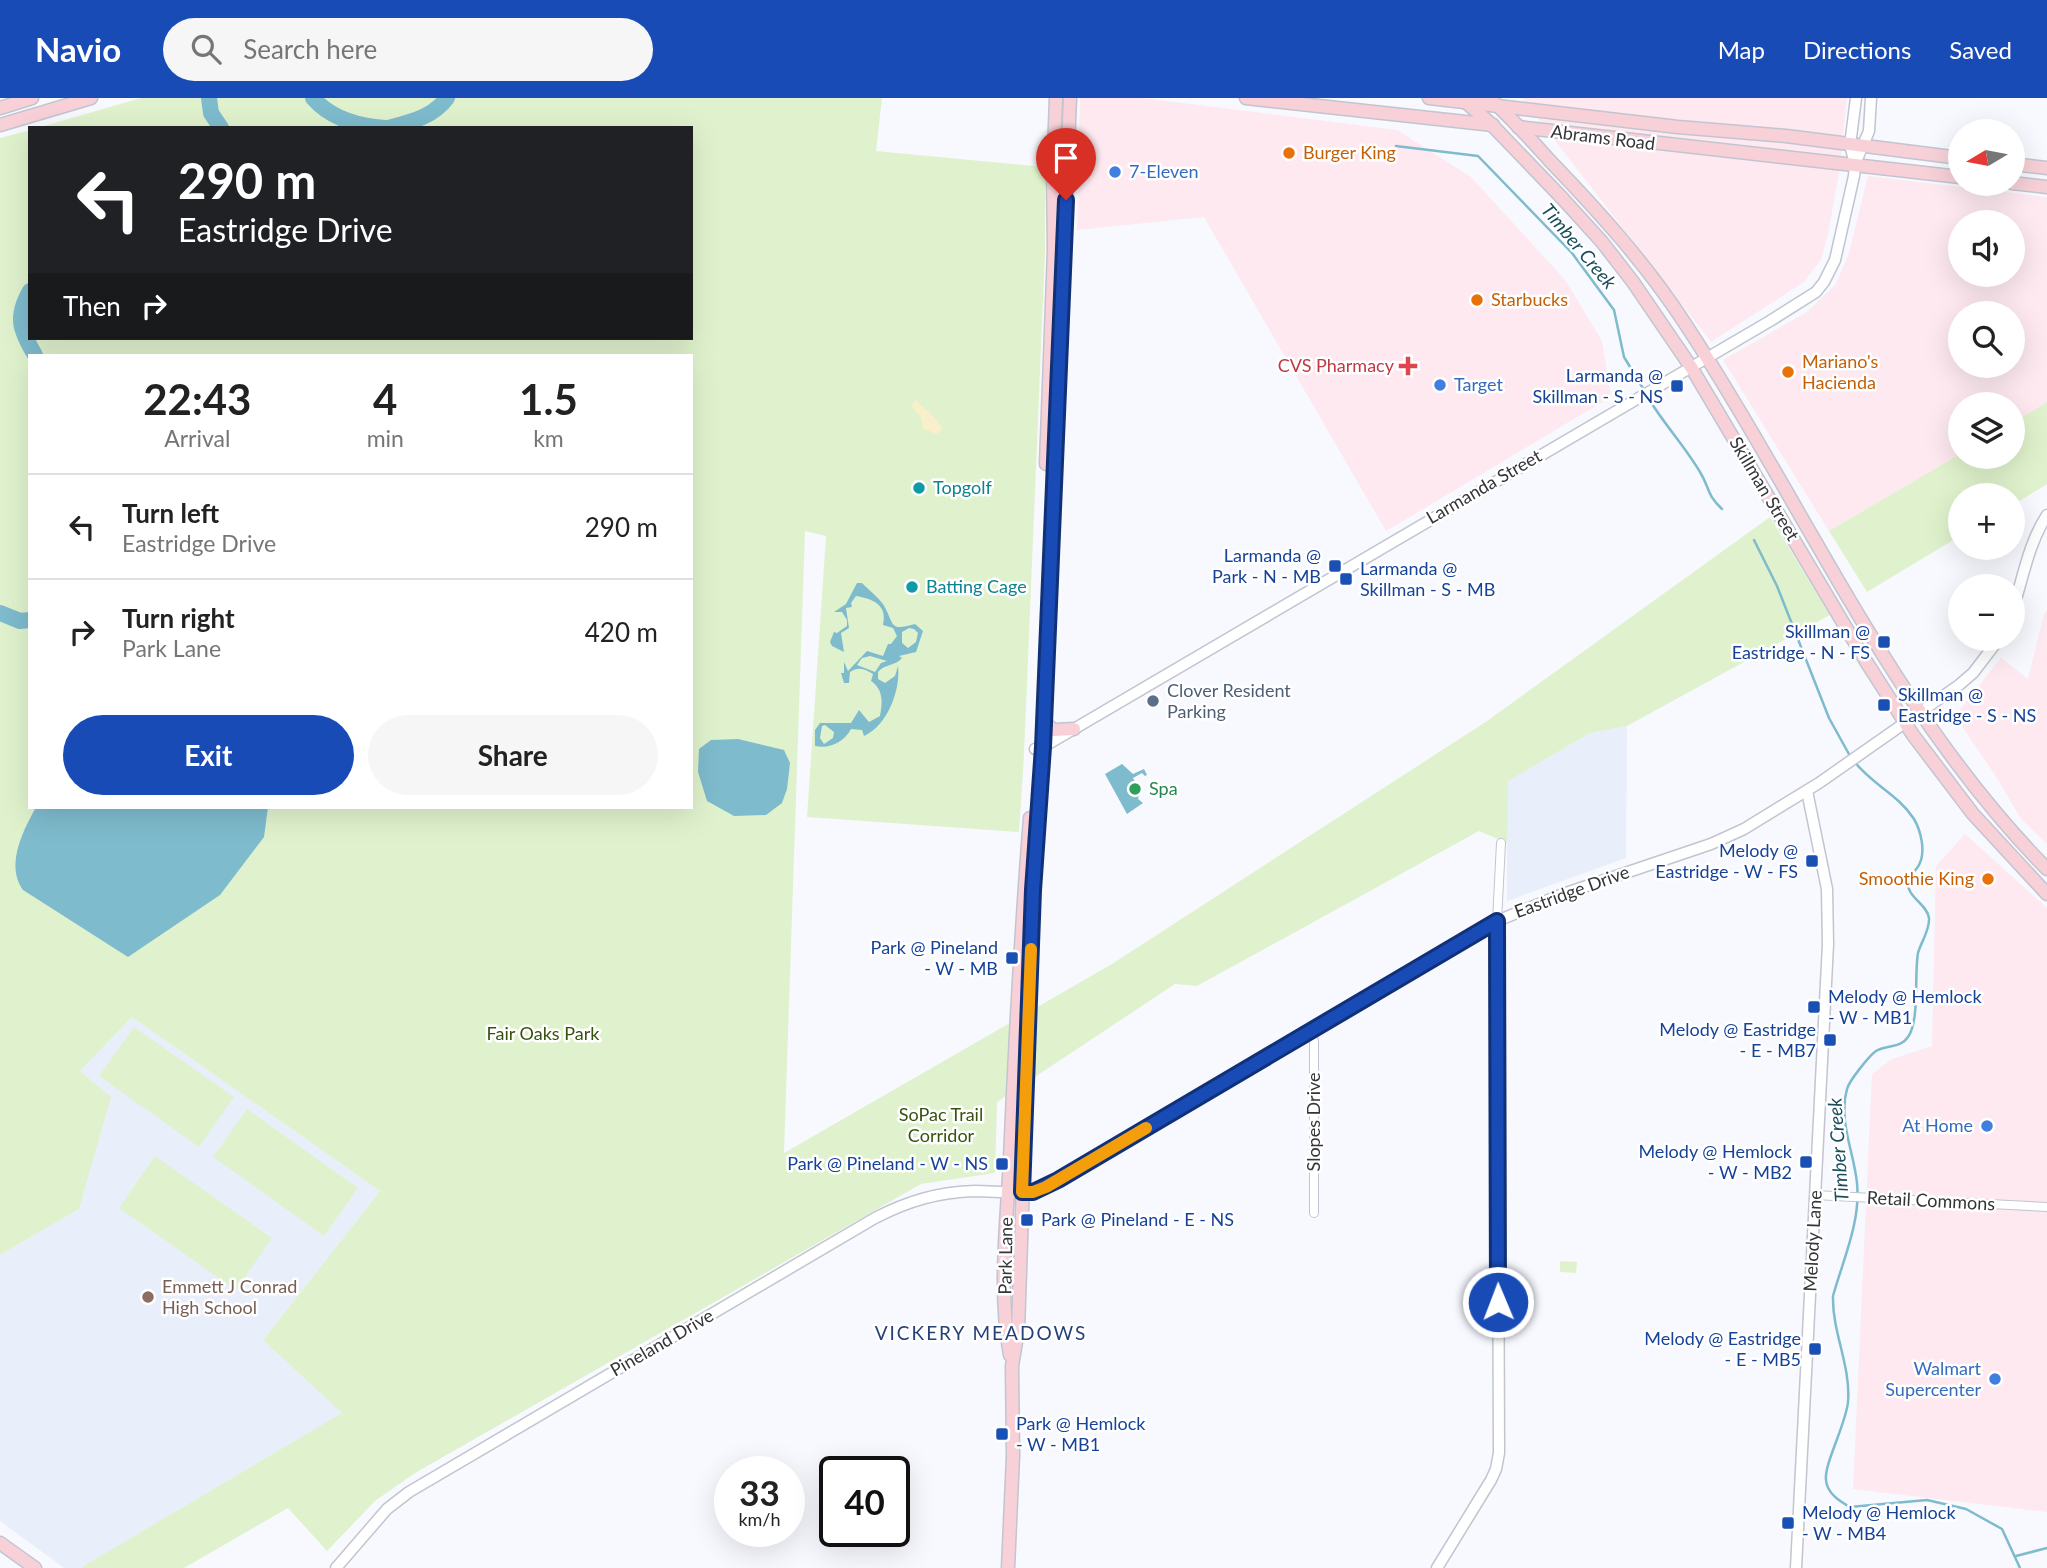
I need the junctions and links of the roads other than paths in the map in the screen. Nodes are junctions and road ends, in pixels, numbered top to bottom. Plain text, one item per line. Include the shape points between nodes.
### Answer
1 (32, 98) edge
2 (91, 98) edge
3 (1056, 98) edge
4 (1070, 98) edge
5 (1246, 98) edge
6 (1253, 98) edge
7 (1429, 98) edge
8 (1856, 98) edge
9 (1871, 98) edge
10 (1463, 100) edge
11 (69, 101) edge
12 (1494, 102) edge
13 (0, 108) edge
14 (1491, 124) junction
15 (0, 125) edge
16 (1519, 127) junction
17 (1678, 127) junction
18 (1850, 145) junction
19 (1675, 146) junction
20 (1864, 147) junction
21 (1948, 157) edge
22 (1855, 164) junction
23 (2025, 165) edge
24 (2047, 168) edge
25 (1948, 176) edge
26 (2025, 184) edge
27 (2047, 187) edge
28 (1706, 358) junction
29 (1690, 367) junction
30 (2047, 515) edge
31 (2023, 574) edge
32 (1990, 651) edge
33 (1920, 713) junction
34 (1044, 723) junction
35 (1905, 723) junction
36 (1074, 729) junction
37 (1039, 748) junction
38 (1807, 791) junction
39 (1502, 843) dead end
40 (2046, 867) edge
41 (2032, 879) junction
42 (2047, 894) edge
43 (1027, 912) junction
44 (1497, 921) junction
45 (1016, 1008) junction
46 (1030, 1009) junction
47 (1310, 1032) junction
48 (1008, 1192) junction
49 (1022, 1192) junction
50 (1815, 1195) junction
51 (2047, 1207) edge
52 (1314, 1213) dead end
53 (1012, 1366) junction
54 (0, 1543) edge
55 (35, 1568) edge
56 (337, 1568) edge
57 (1008, 1568) edge
58 (1437, 1568) edge
59 (1796, 1568) edge

1 - 13 main road
2 - 11 main road
3 - 37 main road, Park Lane
4 - 34 main road, Park Lane
5 - 6 main road, Abrams Road
6 - 14 main road, Abrams Road
7 - 10 main road, Abrams Road
8 - 18 street, Larmanda Street
9 - 20 street, Larmanda Street
10 - 12 main road, Abrams Road
10 - 14 main road, Skillman Street
11 - 15 main road
12 - 16 main road, Skillman Street
12 - 17 main road, Abrams Road
14 - 16 main road, Abrams Road
14 - 29 main road, Skillman Street via 1602,242
16 - 19 main road, Abrams Road
16 - 28 main road, Skillman Street via 1641,262
17 - 18 main road, Abrams Road
17 - 19 main road
18 - 20 main road, Abrams Road
18 - 22 street, Larmanda Street
19 - 22 main road, Abrams Road
20 - 21 main road, Abrams Road
20 - 22 street, Larmanda Street
22 - 25 main road, Abrams Road
22 - 28 street, Larmanda Street via 1839,249 1824,282 1799,304
23 - 24 main road
26 - 27 main road
28 - 29 street, Larmanda Street
28 - 33 main road, Skillman Street
29 - 35 main road, Skillman Street
29 - 36 street, Larmanda Street
30 - 31 street
32 - 33 street, Eastridge Drive via 1973,673
33 - 35 street, Eastridge Drive
33 - 40 main road, Skillman Street via 1972,785
34 - 36 main road via 1054,730
34 - 37 main road, Park Lane
35 - 38 street, Eastridge Drive
35 - 41 main road, Skillman Street via 1973,814
36 - 37 street, Larmanda Street
37 - 43 main road, Park Lane
38 - 44 street, Eastridge Drive via 1726,838
38 - 50 street, Melody Lane via 1822,855 1828,918
39 - 44 street
40 - 41 main road
41 - 42 main road, Skillman Street
43 - 45 main road, Park Lane
43 - 46 main road, Park Lane
44 - 47 street, Eastridge Drive
44 - 58 street via 1499,1453 1491,1480
45 - 46 main road
45 - 48 main road, Park Lane
46 - 49 main road, Park Lane
47 - 49 street, Eastridge Drive via 1058,1180
47 - 52 street, Slopes Drive via 1314,1041
48 - 49 street, Pineland Drive
48 - 53 main road, Park Lane via 1006,1332
48 - 56 street, Pineland Drive via 930,1195 875,1218 409,1492 387,1509
49 - 53 main road, Park Lane via 1018,1330
50 - 51 street, Retail Commons
50 - 59 street, Melody Lane
53 - 57 main road, Park Lane
54 - 55 main road

